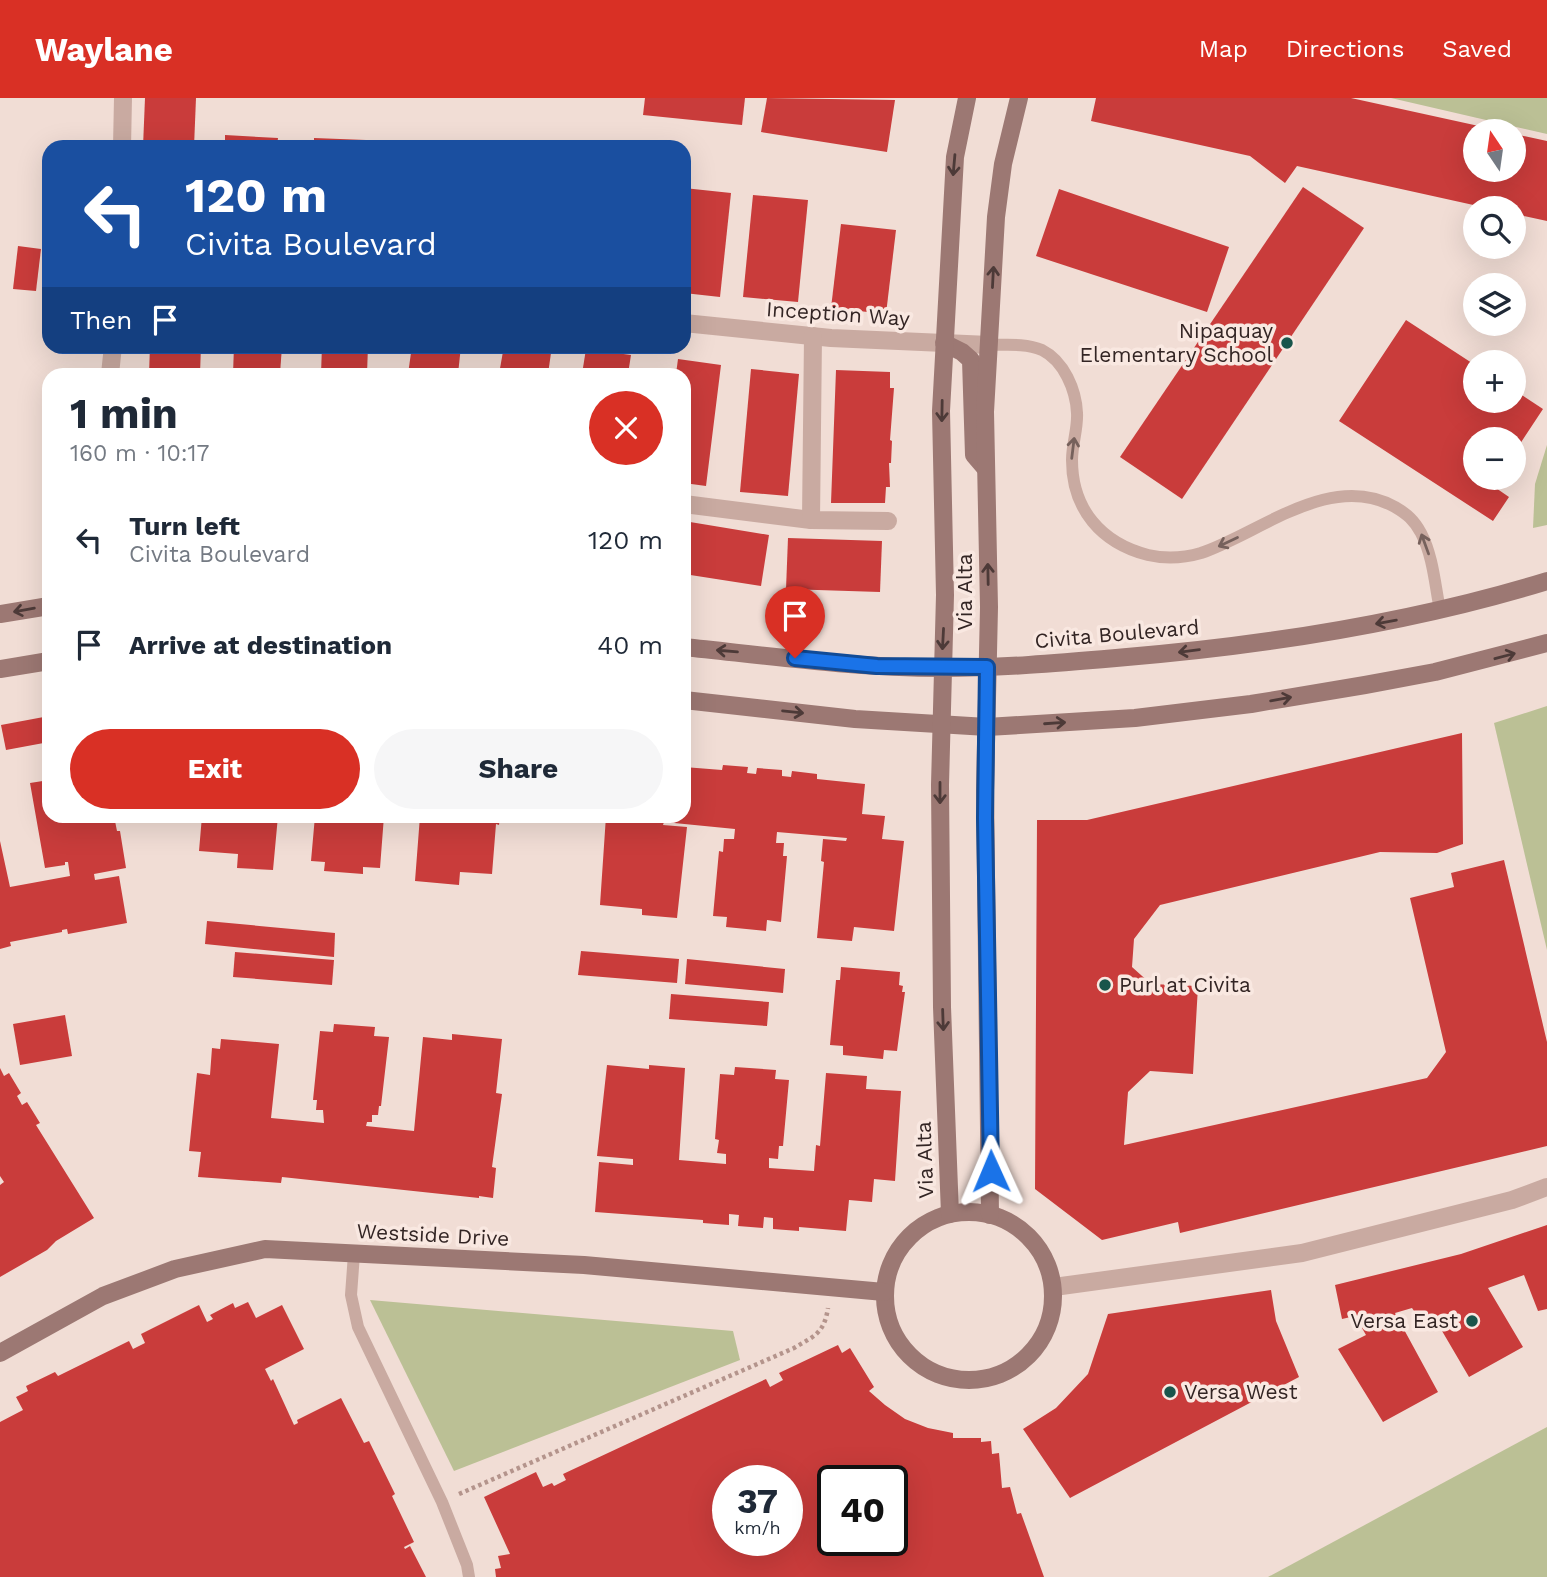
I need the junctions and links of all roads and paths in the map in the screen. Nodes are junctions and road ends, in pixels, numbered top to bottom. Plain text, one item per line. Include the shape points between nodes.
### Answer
1 (122, 98) edge
2 (967, 98) edge
3 (1019, 98) edge
4 (122, 140) edge
5 (691, 324) edge
6 (813, 336) junction
7 (944, 343) junction
8 (989, 345) junction
9 (986, 469) junction
10 (691, 505) edge
11 (811, 520) junction
12 (888, 521) dead end
13 (1547, 581) edge
14 (42, 607) edge
15 (1440, 610) junction
16 (0, 614) edge
17 (1547, 643) edge
18 (691, 648) edge
19 (42, 662) edge
20 (987, 667) junction
21 (942, 668) junction
22 (0, 670) edge
23 (691, 702) edge
24 (941, 725) junction
25 (987, 727) junction
26 (1547, 1187) edge
27 (950, 1214) junction
28 (990, 1214) junction
29 (354, 1254) junction
30 (1054, 1287) junction
31 (884, 1292) junction
32 (828, 1306) dead end
33 (0, 1353) edge
34 (442, 1502) junction
35 (469, 1577) edge

1 - 4 street
2 -> 7 street, Via Alta via 955,157
8 -> 3 street, Via Alta via 996,218
5 - 6 street, Inception Way
6 - 7 street, Inception Way
6 - 11 street
7 - 8 street, Inception Way
7 - 9 street via 971,360 974,455
7 -> 21 street, Via Alta
8 - 9 street, Via Alta
15 -> 8 lane via 1427,546 1419,530 1409,515 1383,500 1352,496 1315,502 1198,554 1174,558 1128,550 1093,523 1079,502 1072,458 1077,414 1066,374 1041,350
20 -> 9 street, Via Alta
10 - 11 street
11 - 12 street
13 - 15 street, Civita Boulevard
14 -> 16 street
15 -> 20 street, Civita Boulevard via 1279,641
25 -> 17 street via 1135,718 1251,704 1435,672
21 -> 18 street, Civita Boulevard
19 - 22 street
20 - 21 street, Civita Boulevard
20 - 25 street, Via Alta
21 - 24 street, Via Alta
23 -> 24 street
24 - 25 street
24 -> 27 street, Via Alta via 942,1007
25 - 28 street, Via Alta
26 - 30 street via 1302,1253
27 - 28 street
27 - 31 street via 925,1225 904,1242 890,1266
28 - 30 street via 1014,1224 1033,1241 1047,1262
29 - 31 street, Westside Drive via 584,1265
29 - 33 street, Westside Drive via 265,1249 174,1269 103,1296
29 - 34 lane via 352,1295 358,1327
30 - 31 street via 1052,1315 1041,1341 1023,1362 998,1376 971,1381 943,1377 919,1365 899,1345 887,1320
32 - 34 path via 820,1332 794,1348
34 - 35 lane

